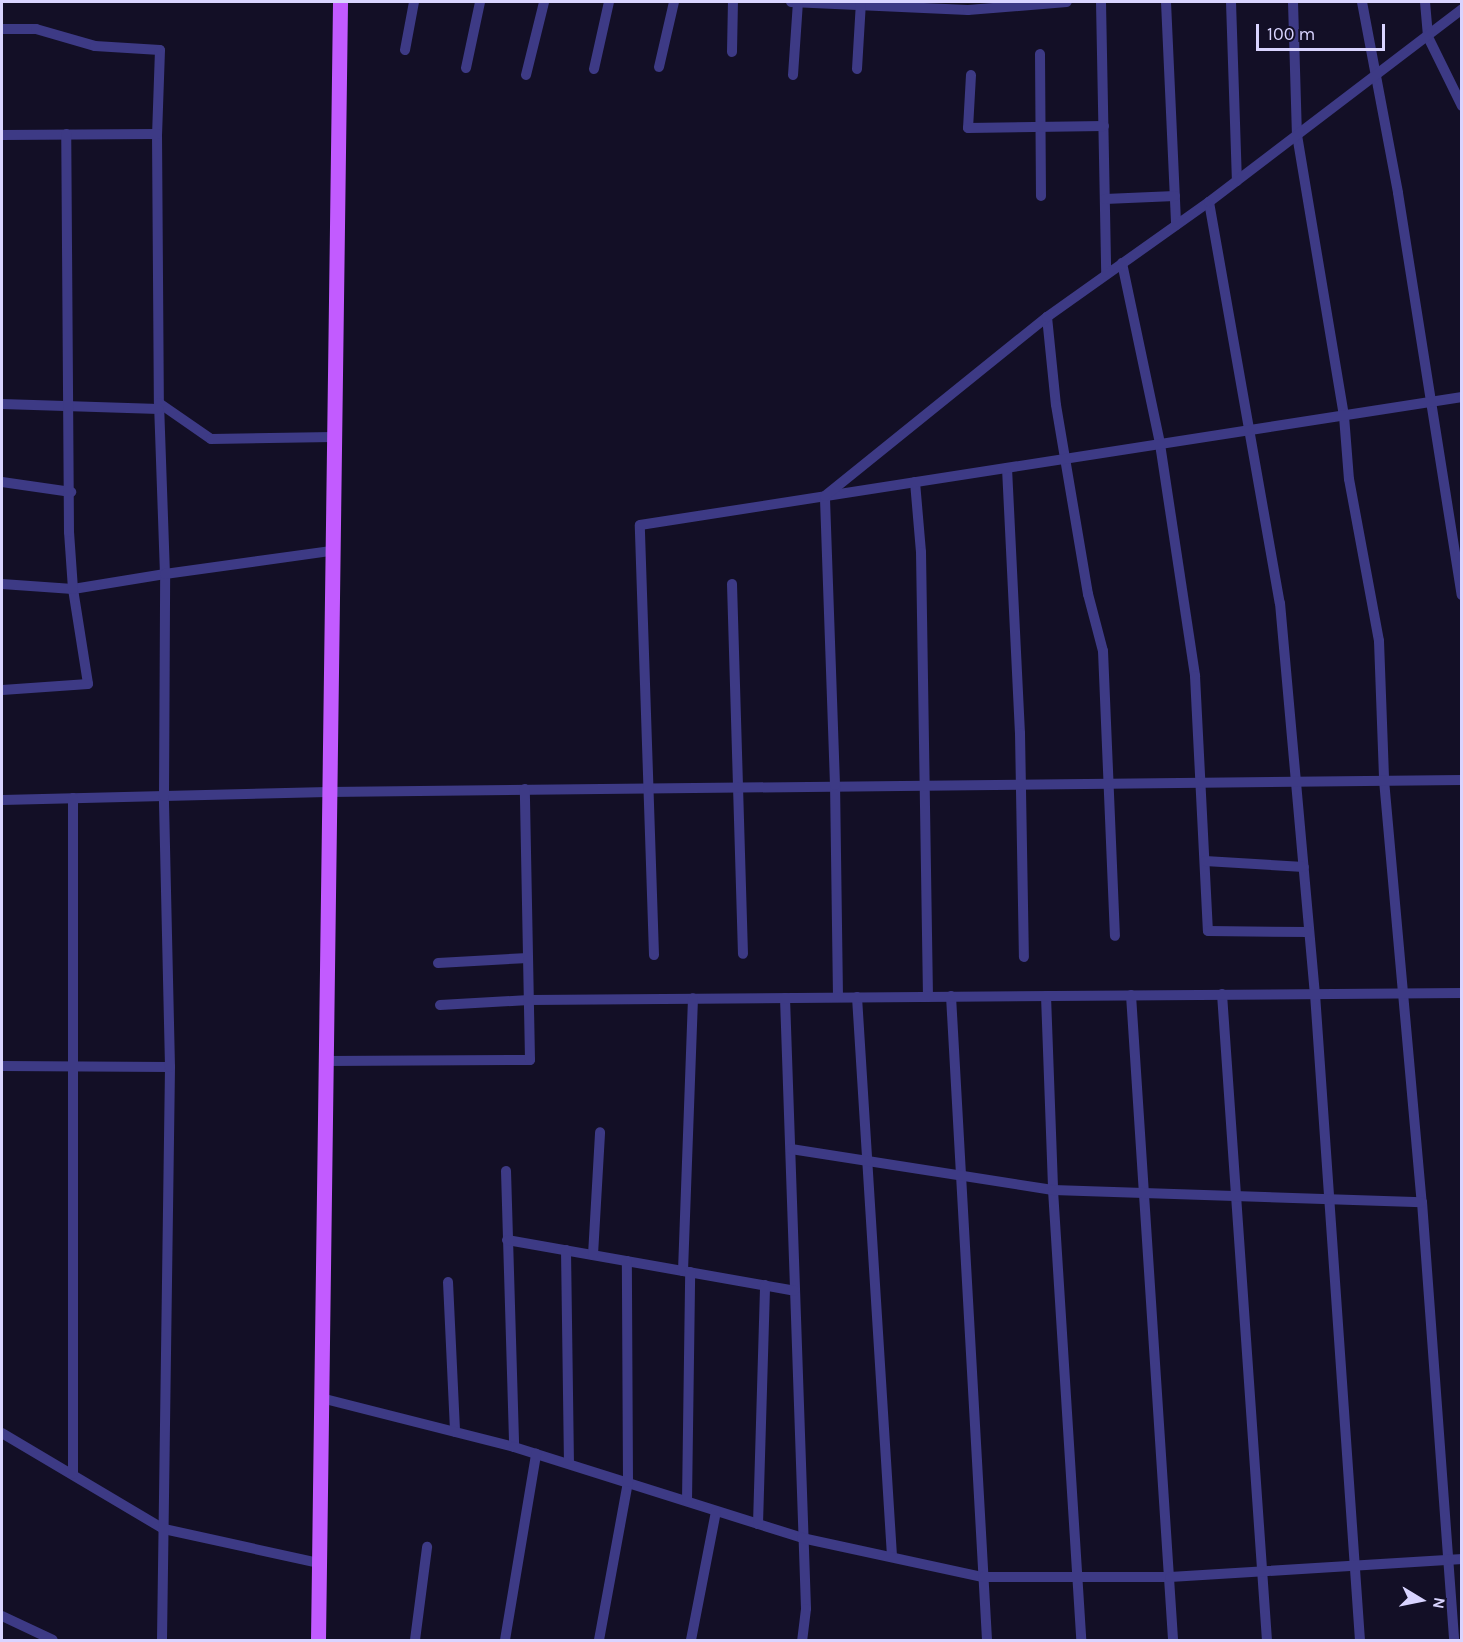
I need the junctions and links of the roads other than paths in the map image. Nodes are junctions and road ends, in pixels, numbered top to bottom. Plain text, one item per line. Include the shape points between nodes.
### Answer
1 (340, 2) edge
2 (414, 2) edge
3 (480, 2) edge
4 (544, 2) edge
5 (609, 2) edge
6 (674, 2) edge
7 (733, 2) edge
8 (791, 2) edge
9 (798, 2) edge
10 (1067, 2) edge
11 (1101, 2) edge
12 (1166, 2) edge
13 (1231, 2) edge
14 (1293, 2) edge
15 (1362, 2) edge
16 (1425, 2) edge
17 (861, 3) edge
18 (1037, 3) edge
19 (968, 6) edge
20 (1461, 9) edge
21 (2, 29) edge
22 (1428, 37) junction
23 (405, 50) dead end
24 (732, 52) dead end
25 (1040, 54) dead end
26 (659, 67) dead end
27 (466, 68) dead end
28 (594, 69) dead end
29 (857, 69) dead end
30 (1376, 74) junction
31 (526, 75) dead end
32 (793, 75) dead end
33 (971, 75) dead end
34 (1461, 106) edge
35 (1104, 126) junction
36 (1041, 127) junction
37 (66, 134) junction
38 (157, 134) junction
39 (2, 135) edge
40 (1297, 135) junction
41 (1237, 181) junction
42 (1041, 196) dead end
43 (1175, 196) junction
44 (1105, 199) junction
45 (1209, 202) junction
46 (1176, 225) junction
47 (1122, 263) junction
48 (1106, 274) junction
49 (1047, 316) junction
50 (1461, 397) edge
51 (1431, 402) junction
52 (2, 404) edge
53 (159, 406) junction
54 (69, 407) junction
55 (1344, 416) junction
56 (1249, 430) junction
57 (333, 437) junction
58 (1160, 444) junction
59 (1065, 459) junction
60 (1007, 468) junction
61 (2, 482) edge
62 (915, 482) junction
63 (70, 492) junction
64 (825, 496) junction
65 (331, 551) junction
66 (165, 574) junction
67 (2, 584) edge
68 (732, 584) dead end
69 (74, 589) junction
70 (1461, 595) edge
71 (2, 690) edge
72 (1384, 780) junction
73 (1461, 780) edge
74 (1296, 781) junction
75 (1202, 782) junction
76 (1111, 783) junction
77 (927, 784) junction
78 (1020, 784) junction
79 (836, 785) junction
80 (739, 787) junction
81 (649, 788) junction
82 (525, 789) junction
83 (328, 792) junction
84 (164, 796) junction
85 (74, 798) junction
86 (2, 800) edge
87 (1205, 861) junction
88 (1304, 867) junction
89 (1309, 932) junction
90 (1115, 936) dead end
91 (743, 954) dead end
92 (654, 955) dead end
93 (1024, 957) dead end
94 (528, 958) junction
95 (438, 963) dead end
96 (1461, 993) edge
97 (1222, 994) junction
98 (1315, 994) junction
99 (1131, 995) junction
100 (1401, 995) junction
101 (951, 996) junction
102 (1046, 996) junction
103 (838, 997) junction
104 (857, 997) junction
105 (928, 997) junction
106 (693, 998) junction
107 (785, 998) junction
108 (529, 1000) junction
109 (440, 1005) dead end
110 (325, 1060) junction
111 (2, 1066) edge
112 (170, 1067) junction
113 (76, 1068) junction
114 (600, 1132) dead end
115 (791, 1149) junction
116 (868, 1161) junction
117 (506, 1171) dead end
118 (961, 1178) junction
119 (1053, 1190) junction
120 (1144, 1193) junction
121 (1235, 1196) junction
122 (1329, 1199) junction
123 (1422, 1202) junction
124 (507, 1240) junction
125 (566, 1250) junction
126 (593, 1255) junction
127 (627, 1261) junction
128 (687, 1272) junction
129 (448, 1282) dead end
130 (765, 1286) junction
131 (795, 1291) junction
132 (321, 1398) junction
133 (455, 1432) junction
134 (2, 1433) edge
135 (514, 1447) junction
136 (536, 1454) junction
137 (569, 1463) junction
138 (73, 1474) junction
139 (628, 1482) junction
140 (687, 1501) junction
141 (716, 1511) junction
142 (758, 1524) junction
143 (165, 1529) junction
144 (802, 1538) junction
145 (428, 1548) dead end
146 (892, 1556) junction
147 (1461, 1559) edge
148 (1448, 1560) junction
149 (319, 1563) junction
150 (1355, 1566) junction
151 (1262, 1573) junction
152 (983, 1577) junction
153 (1075, 1577) junction
154 (1170, 1577) junction
155 (2, 1616) edge
156 (53, 1641) edge
157 (162, 1641) edge
158 (318, 1641) edge
159 (415, 1641) edge
160 (505, 1641) edge
161 (599, 1641) edge
162 (691, 1641) edge
163 (802, 1641) edge
164 (987, 1641) edge
165 (1081, 1641) edge
166 (1173, 1641) edge
167 (1267, 1641) edge
168 (1360, 1641) edge
169 (1454, 1641) edge

1 - 57 main road
2 - 23 street
3 - 27 street
4 - 31 street
5 - 28 street
6 - 26 street
7 - 24 street
8 - 9 street
9 - 17 street
9 - 32 street
10 - 18 street
11 - 35 street
12 - 43 street
13 - 41 street
14 - 40 street
15 - 30 street
16 - 22 street
17 - 19 street
17 - 29 street
18 - 19 street
20 - 22 street
21 - 38 street via 36,29 95,46 160,50
22 - 30 street
22 - 34 street
25 - 36 street
30 - 40 street
30 - 51 street
33 - 36 street via 968,128
35 - 36 street
35 - 44 street
36 - 42 street
37 - 38 street
37 - 39 street
37 - 54 street
38 - 53 street
40 - 41 street
40 - 55 street
41 - 45 street
43 - 44 street
43 - 46 street
44 - 48 street
45 - 46 street
45 - 56 street
46 - 47 street
47 - 48 street
47 - 58 street
48 - 49 street
49 - 59 street
49 - 64 street
50 - 51 street
51 - 55 street
51 - 70 street
52 - 54 street
53 - 54 street
53 - 57 street via 211,439
53 - 66 street
54 - 63 street
55 - 56 street
55 - 72 street via 1349,479 1379,640
56 - 58 street
56 - 74 street via 1280,603
57 - 65 main road
58 - 59 street
58 - 75 street via 1195,676
59 - 60 street
59 - 76 street via 1088,594 1103,651
60 - 62 street
60 - 78 street
61 - 63 street
62 - 64 street
62 - 77 street via 921,552
63 - 69 street
64 - 79 street
64 - 81 street via 640,525
65 - 66 street
65 - 83 main road
66 - 69 street
66 - 84 street
67 - 69 street
68 - 80 street
69 - 71 street via 88,684
72 - 73 street
72 - 74 street
72 - 100 street
74 - 75 street
74 - 88 street
75 - 76 street
75 - 87 street
76 - 78 street
76 - 90 street
77 - 78 street
77 - 79 street
77 - 105 street
78 - 93 street
79 - 80 street
79 - 103 street
80 - 81 street
80 - 91 street
81 - 82 street
81 - 92 street
82 - 83 street
82 - 94 street
83 - 84 street
83 - 110 main road
84 - 85 street
84 - 112 street
85 - 86 street
85 - 113 street
87 - 88 street
87 - 89 street via 1208,931
88 - 89 street
89 - 98 street
94 - 95 street
94 - 108 street
96 - 100 street
97 - 98 street
97 - 99 street
97 - 121 street
98 - 100 street
98 - 122 street
99 - 102 street
99 - 120 street
100 - 123 street
101 - 102 street
101 - 105 street
101 - 118 street
102 - 119 street
103 - 104 street
103 - 107 street
104 - 105 street
104 - 116 street
106 - 107 street
106 - 108 street
106 - 128 street
107 - 115 street
108 - 109 street
108 - 110 street via 530,1060
110 - 132 main road
111 - 113 street
112 - 113 street
112 - 143 street
113 - 138 street
114 - 126 street
115 - 116 street
115 - 131 street
116 - 118 street
116 - 146 street
117 - 124 street
118 - 119 street
118 - 152 street
119 - 120 street
119 - 153 street
120 - 121 street
120 - 154 street
121 - 122 street
121 - 151 street
122 - 123 street
122 - 150 street
123 - 148 street
124 - 125 street
124 - 135 street
125 - 126 street
125 - 137 street
126 - 127 street
127 - 128 street
127 - 139 street
128 - 130 street
128 - 140 street
129 - 133 street
130 - 131 street
130 - 142 street
131 - 144 street
132 - 133 street
132 - 149 main road
133 - 135 street
134 - 138 street
135 - 136 street
136 - 137 street
136 - 160 street
137 - 139 street
138 - 143 street
139 - 140 street
139 - 161 street
140 - 141 street
141 - 142 street
141 - 162 street
142 - 144 street
143 - 149 street
143 - 157 street
144 - 146 street
144 - 163 street via 806,1609
145 - 159 street
146 - 152 street
147 - 148 street
148 - 150 street
148 - 169 street
149 - 158 main road
150 - 151 street
150 - 168 street
151 - 154 street
151 - 167 street
152 - 153 street
152 - 164 street
153 - 154 street
153 - 165 street
154 - 166 street
155 - 156 street

